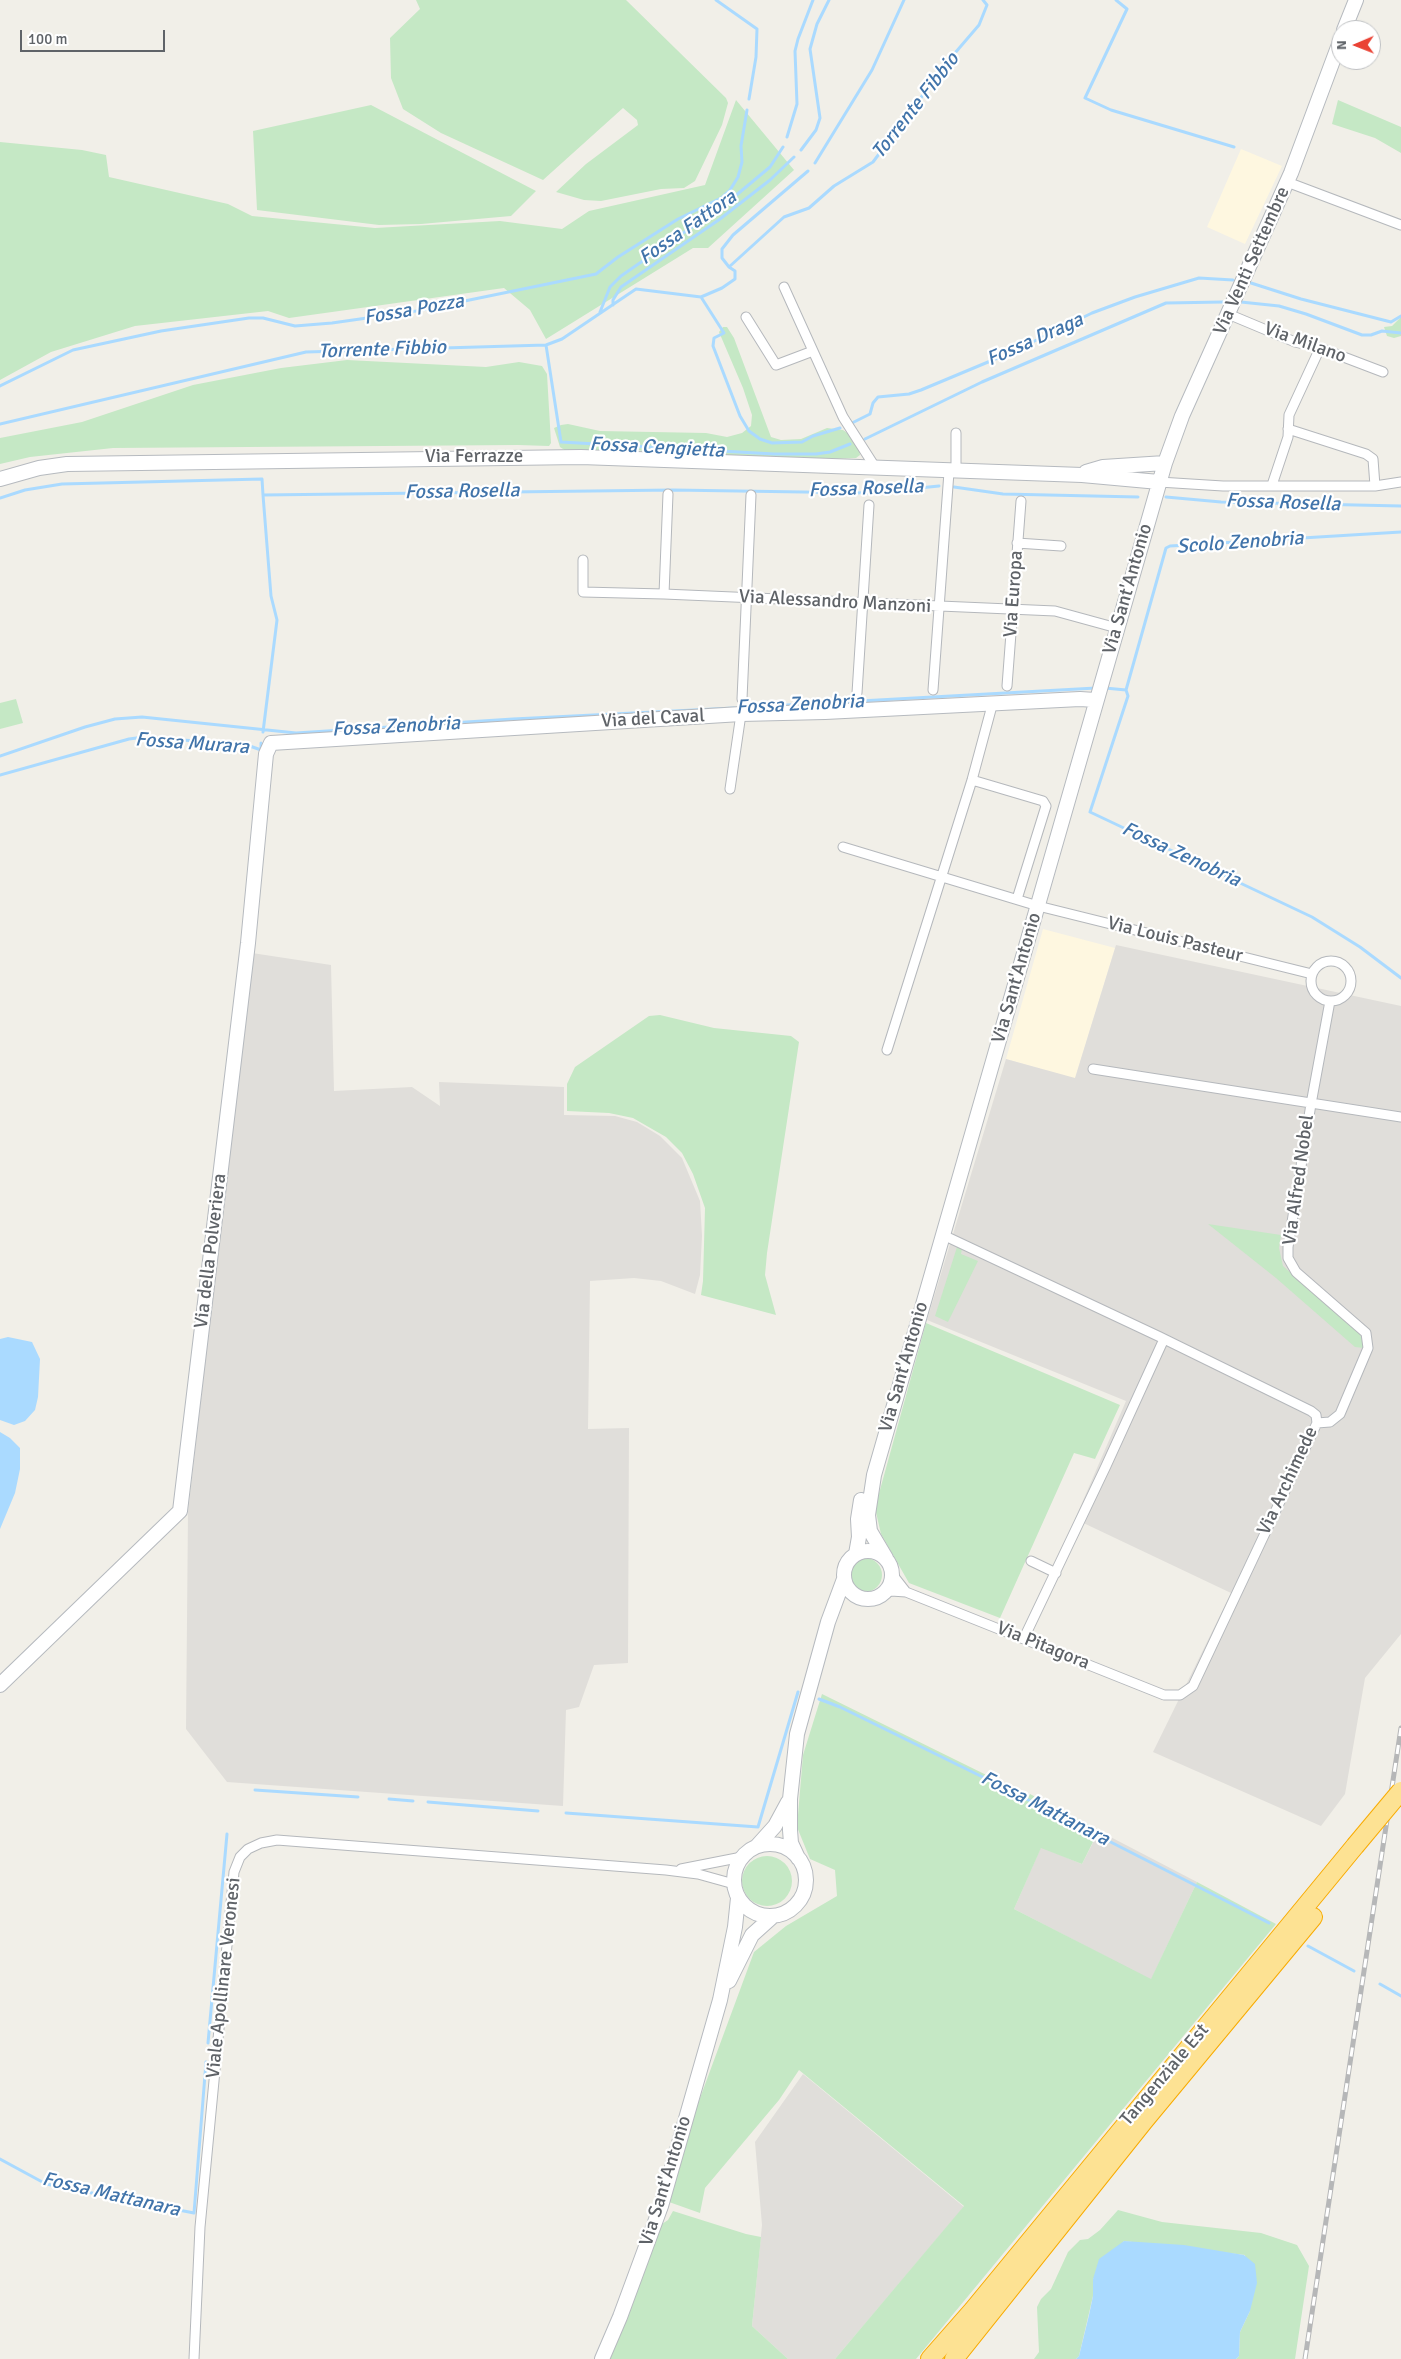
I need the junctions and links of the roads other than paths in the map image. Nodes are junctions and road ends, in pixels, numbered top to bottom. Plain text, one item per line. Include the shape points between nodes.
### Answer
1 (1356, 0) edge
2 (1348, 20) edge
3 (1331, 65) edge
4 (1287, 182) junction
5 (1401, 225) edge
6 (784, 286) dead end
7 (1228, 314) junction
8 (746, 317) dead end
9 (1320, 348) junction
10 (813, 351) junction
11 (1383, 372) dead end
12 (1288, 429) junction
13 (956, 432) dead end
14 (1164, 463) junction
15 (875, 467) junction
16 (953, 472) junction
17 (1082, 475) junction
18 (0, 479) edge
19 (1159, 482) junction
20 (1401, 483) edge
21 (1272, 485) junction
22 (1375, 486) junction
23 (668, 494) dead end
24 (752, 495) dead end
25 (1021, 501) dead end
26 (870, 505) dead end
27 (1017, 543) junction
28 (1061, 546) dead end
29 (583, 560) dead end
30 (664, 594) junction
31 (748, 598) junction
32 (862, 604) junction
33 (939, 607) junction
34 (1012, 609) junction
35 (1117, 628) junction
36 (1007, 686) dead end
37 (933, 690) dead end
38 (857, 693) dead end
39 (742, 699) dead end
40 (1095, 700) junction
41 (993, 702) junction
42 (741, 714) junction
43 (271, 744) joint
44 (972, 780) junction
45 (730, 789) dead end
46 (842, 847) dead end
47 (940, 876) junction
48 (1017, 899) junction
49 (1038, 906) junction
50 (1312, 974) junction
51 (1330, 1001) junction
52 (887, 1050) dead end
53 (1093, 1069) dead end
54 (1311, 1104) junction
55 (1401, 1117) edge
56 (942, 1235) junction
57 (1164, 1339) junction
58 (1317, 1423) junction
59 (874, 1475) junction
60 (856, 1554) junction
61 (886, 1558) junction
62 (1030, 1561) dead end
63 (1056, 1573) junction
64 (892, 1574) junction
65 (844, 1579) junction
66 (906, 1592) junction
67 (884, 1593) junction
68 (868, 1599) junction
69 (1024, 1638) junction
70 (822, 1646) junction
71 (0, 1685) edge
72 (1180, 1695) joint
73 (1401, 1792) edge
74 (790, 1799) junction
75 (1401, 1810) edge
76 (757, 1846) junction
77 (1359, 1850) junction
78 (742, 1857) junction
79 (798, 1858) junction
80 (673, 1871) junction
81 (734, 1884) junction
82 (738, 1898) junction
83 (772, 1917) junction
84 (720, 2000) junction
85 (973, 2310) junction
86 (956, 2357) edge
87 (194, 2359) edge
88 (602, 2359) edge
89 (925, 2359) edge
90 (930, 2359) edge

1 - 2 main road
3 - 4 main road, Via Venti Settembre
4 - 5 street
4 - 7 main road, Via Venti Settembre
6 - 10 street
7 - 9 street, Via Milano via 1295,342
7 - 14 main road, Via Venti Settembre
8 - 10 street via 776,365
9 - 11 street, Via Milano
9 - 12 street via 1289,415
10 - 15 street via 843,417
12 - 21 street
12 - 22 street via 1366,454 1373,459
13 - 16 street
14 - 17 main road via 1103,467
14 - 19 main road, Via Venti Settembre
15 - 16 main road, Via Ferrazze
15 - 18 main road, Via Ferrazze via 581,457 248,460 67,464
16 - 17 main road, Via Ferrazze
16 - 33 street
17 - 19 main road, Via Ferrazze
19 - 21 street
19 - 35 main road, Via Sant'Antonio
20 - 22 street
21 - 22 street
23 - 30 street
24 - 31 street
25 - 27 street, Via Europa
26 - 32 street
27 - 28 street
27 - 34 street, Via Europa
29 - 30 street, Via Alessandro Manzoni via 583,592
30 - 31 street, Via Alessandro Manzoni
31 - 32 street, Via Alessandro Manzoni
31 - 39 street
32 - 33 street, Via Alessandro Manzoni
32 - 38 street
33 - 34 street, Via Alessandro Manzoni
33 - 37 street
34 - 35 street, Via Alessandro Manzoni via 1055,611
34 - 36 street, Via Europa
35 - 40 main road, Via Sant'Antonio
40 - 41 main road, Via del Caval
40 - 49 main road, Via Sant'Antonio
41 - 42 main road, Via del Caval
41 - 44 street
42 - 43 main road, Via del Caval via 278,741
42 - 45 street
43 - 71 main road, Via della Polveriera via 266,754 248,943 180,1511
44 - 47 street
44 - 48 street via 1043,801 1046,806
46 - 47 street, Via Louis Pasteur
47 - 48 street, Via Louis Pasteur
47 - 52 street
48 - 49 street, Via Louis Pasteur
49 - 50 street, Via Louis Pasteur
49 - 56 main road, Via Sant'Antonio
50 - 51 street via 1314,992
50 - 51 street via 1327,962 1345,968 1350,986 1343,997
51 - 54 street, Via Alfred Nobel
53 - 54 street
54 - 55 street
54 - 58 street, Via Alfred Nobel via 1288,1258 1296,1272 1366,1333 1368,1348 1340,1414 1330,1422
56 - 57 street, Via Archimede
56 - 59 main road, Via Sant'Antonio
57 - 58 street, Via Archimede via 1311,1411 1316,1415
57 - 63 street
58 - 72 street, Via Archimede via 1193,1686
59 - 60 main road, Via Sant'Antonio via 862,1498
59 - 61 main road, Via Sant'Antonio via 868,1515 870,1531
60 - 61 main road via 868,1551
60 - 65 main road, Via Sant'Antonio via 847,1562
61 - 64 main road, Via Sant'Antonio
62 - 63 street
63 - 69 street
64 - 66 street
64 - 67 main road
65 - 68 main road via 854,1595
65 - 70 main road, Via Sant'Antonio
66 - 67 street, Via Pitagora
66 - 69 street, Via Pitagora
67 - 68 main road, Via Sant'Antonio
68 - 70 main road, Via Sant'Antonio via 845,1606
69 - 72 street, Via Pitagora via 1164,1696
70 - 74 main road, Via Sant'Antonio via 797,1734
73 - 77 highway, Tangenziale Est, bridge
74 - 76 main road, Via Sant'Antonio
74 - 79 main road, Via Sant'Antonio via 790,1837
75 - 77 highway, Tangenziale Est
76 - 78 main road, Via Sant'Antonio
76 - 79 main road via 775,1844
77 - 85 highway, Tangenziale Est
77 - 86 highway, Tangenziale Est
78 - 80 street, Viale Apollinare Veronesi
78 - 81 main road via 737,1865
79 - 83 main road, Via Sant'Antonio via 806,1879 800,1900 793,1908
80 - 81 street, Viale Apollinare Veronesi
80 - 87 street, Viale Apollinare Veronesi via 277,1840 261,1843 240,1857 234,1872 200,2226
81 - 82 main road, Via Sant'Antonio
82 - 83 main road via 752,1912
82 - 84 main road, Via Sant'Antonio
83 - 84 main road, Via Sant'Antonio via 752,1935
84 - 88 main road, Via Sant'Antonio via 661,2206
85 - 89 highway
85 - 90 highway, Tangenziale Est

